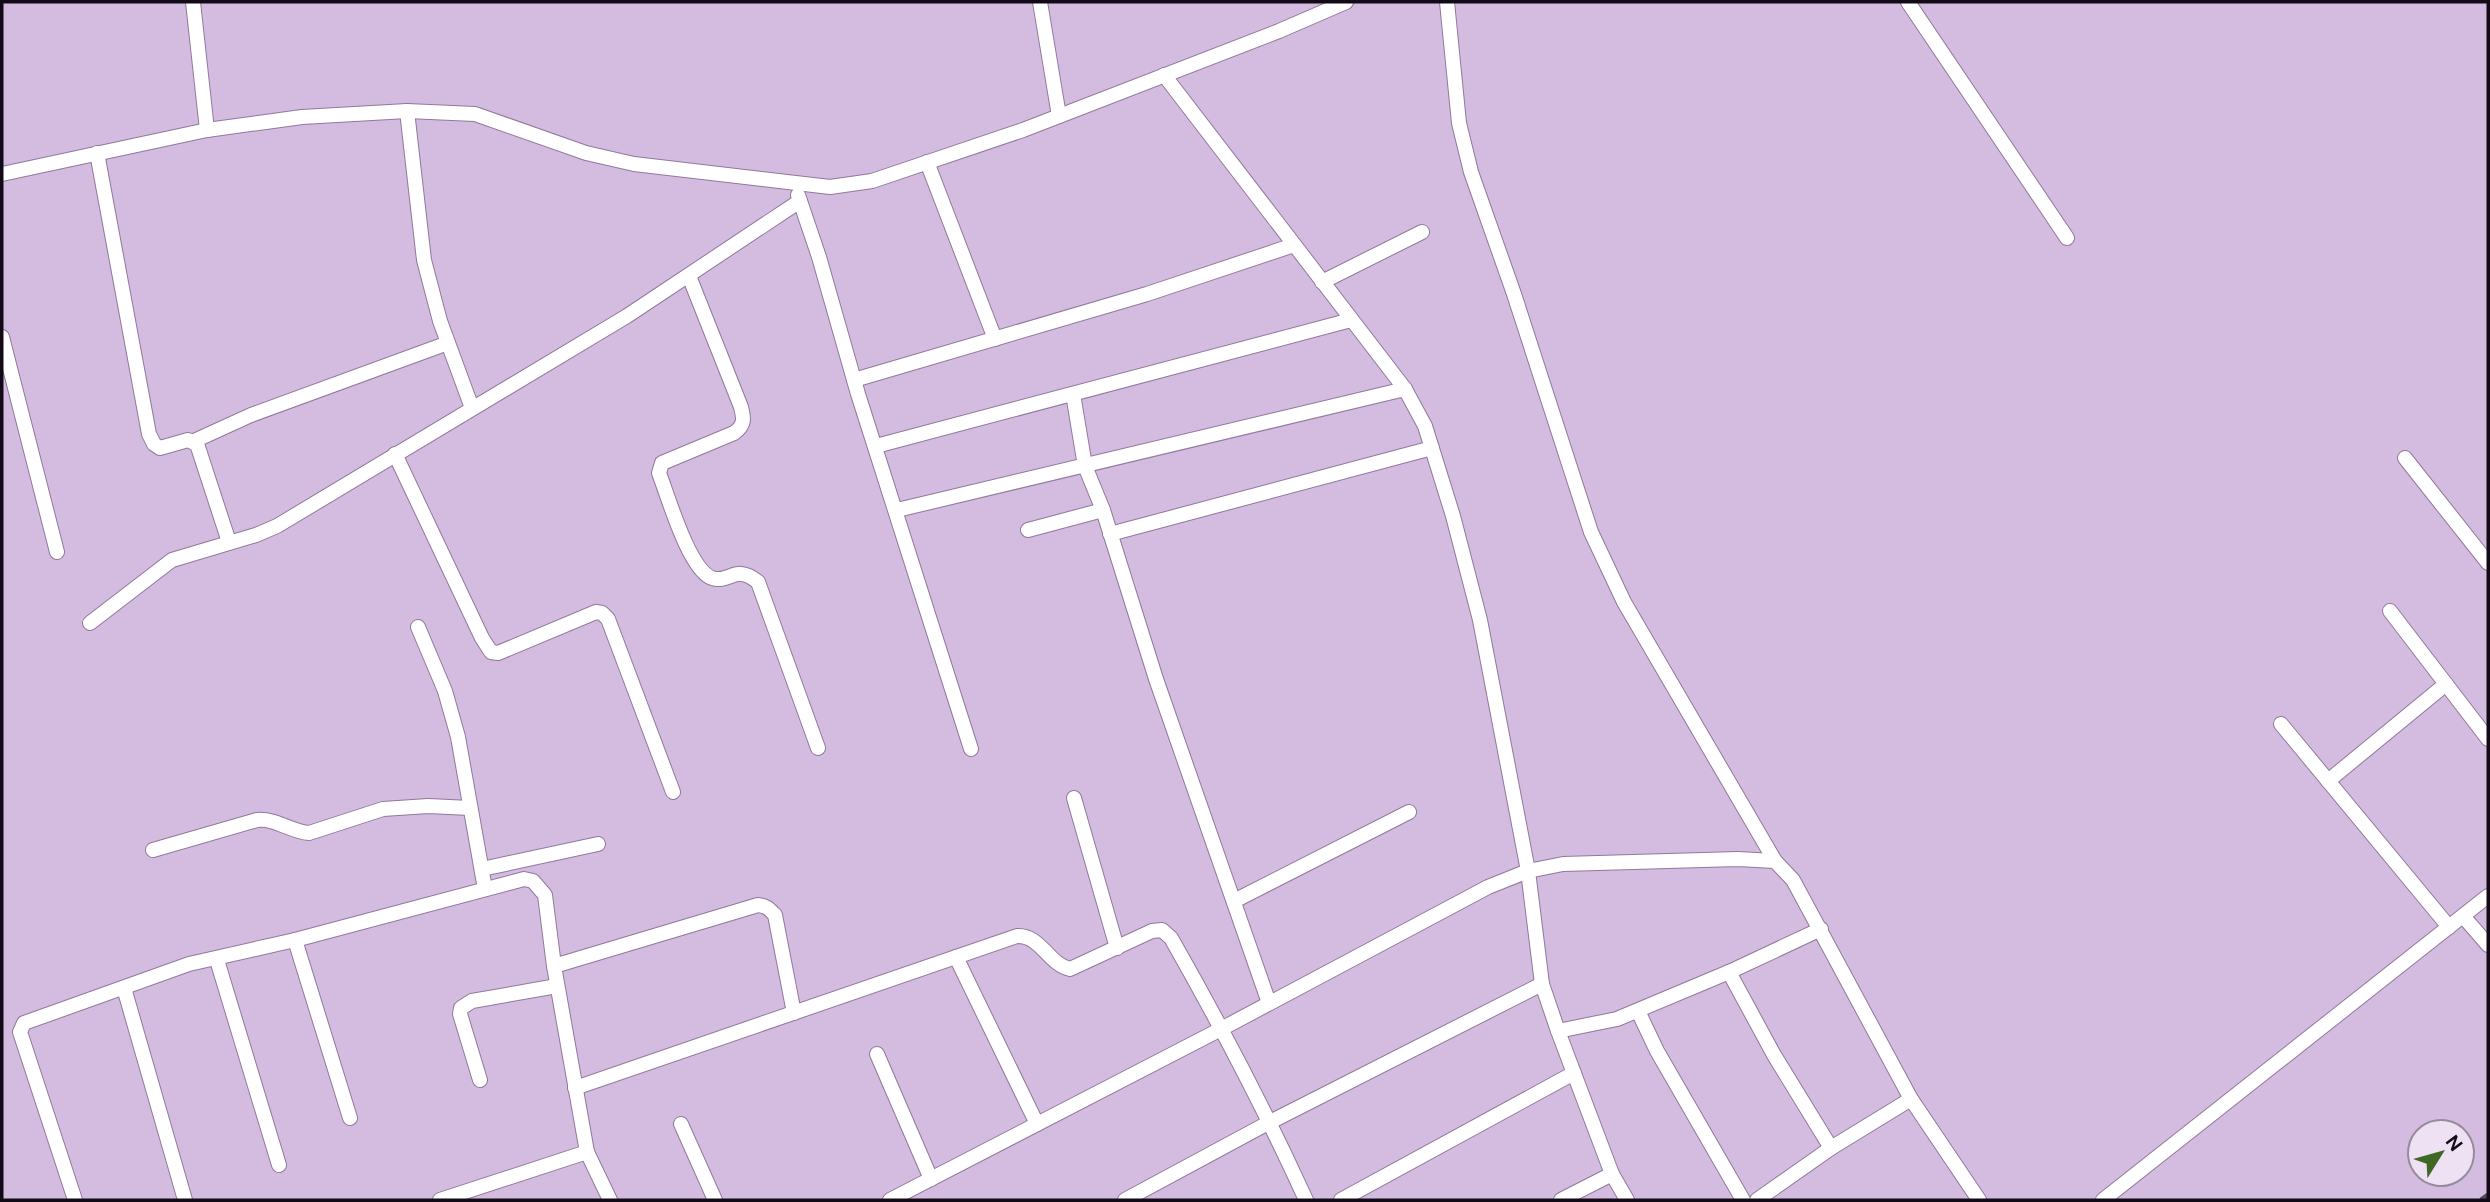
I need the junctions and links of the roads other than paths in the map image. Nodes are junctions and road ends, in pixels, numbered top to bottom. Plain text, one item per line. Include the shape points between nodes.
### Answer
1 (193, 2) edge
2 (1040, 2) edge
3 (1346, 2) edge
4 (1447, 2) edge
5 (1908, 2) edge
6 (1164, 75) junction
7 (407, 111) junction
8 (1059, 116) junction
9 (207, 130) junction
10 (97, 153) junction
11 (927, 162) junction
12 (2, 174) edge
13 (794, 184) junction
14 (800, 201) junction
15 (1422, 232) dead end
16 (2067, 238) dead end
17 (1294, 245) junction
18 (689, 276) junction
19 (1322, 282) junction
20 (1351, 320) junction
21 (2, 338) edge
22 (995, 339) junction
23 (448, 343) junction
24 (854, 380) junction
25 (1405, 389) junction
26 (1073, 394) junction
27 (472, 408) junction
28 (194, 441) junction
29 (876, 446) junction
30 (1432, 448) junction
31 (395, 454) junction
32 (2405, 458) dead end
33 (1085, 466) junction
34 (897, 510) junction
35 (1103, 510) junction
36 (1028, 530) dead end
37 (1110, 534) junction
38 (229, 542) junction
39 (57, 552) dead end
40 (2488, 563) edge
41 (2390, 611) dead end
42 (90, 623) dead end
43 (418, 627) dead end
44 (2446, 684) junction
45 (2281, 724) dead end
46 (2488, 739) edge
47 (818, 748) dead end
48 (971, 749) dead end
49 (2328, 781) junction
50 (673, 792) dead end
51 (1074, 798) dead end
52 (470, 808) junction
53 (1409, 812) dead end
54 (598, 844) dead end
55 (153, 850) dead end
56 (1775, 862) junction
57 (481, 869) junction
58 (1528, 871) junction
59 (485, 889) junction
60 (2488, 896) edge
61 (1234, 901) junction
62 (2463, 916) junction
63 (2449, 927) junction
64 (1821, 929) junction
65 (295, 940) junction
66 (2488, 945) edge
67 (1117, 948) junction
68 (957, 957) junction
69 (217, 960) junction
70 (554, 966) junction
71 (1729, 972) junction
72 (1542, 984) junction
73 (557, 986) junction
74 (124, 988) junction
75 (1269, 1003) junction
76 (1638, 1011) junction
77 (794, 1013) junction
78 (1223, 1028) junction
79 (1558, 1031) junction
80 (877, 1054) dead end
81 (1574, 1073) junction
82 (480, 1080) dead end
83 (575, 1088) junction
84 (1911, 1099) junction
85 (350, 1118) dead end
86 (1270, 1122) junction
87 (681, 1124) dead end
88 (1037, 1124) junction
89 (1831, 1148) junction
90 (587, 1152) junction
91 (279, 1165) dead end
92 (1612, 1174) junction
93 (932, 1179) junction
94 (75, 1200) edge
95 (185, 1200) edge
96 (440, 1200) edge
97 (610, 1200) edge
98 (715, 1200) edge
99 (890, 1200) edge
100 (1125, 1200) edge
101 (1306, 1200) edge
102 (1341, 1200) edge
103 (1561, 1200) edge
104 (1626, 1200) edge
105 (1743, 1200) edge
106 (1757, 1200) edge
107 (1979, 1200) edge
108 (2103, 1200) edge

1 - 9 street
2 - 8 street
3 - 6 street
4 - 56 street via 1460,122 1471,172 1591,532 1638,626
5 - 16 street
6 - 8 street
6 - 17 street
7 - 9 street via 302,117
7 - 13 street via 475,114 586,153 634,164
7 - 23 street via 424,260
8 - 11 street
9 - 10 street
10 - 12 street
10 - 28 street via 149,434 160,448
11 - 13 street via 850,185
11 - 22 street
13 - 14 street
14 - 18 street
14 - 24 street
15 - 19 street
17 - 19 street
17 - 22 street
18 - 27 street
18 - 47 street via 744,420 734,433 663,463 659,473 701,572 718,579 746,574 762,588
19 - 20 street
20 - 25 street
20 - 26 street
21 - 39 street
22 - 24 street
23 - 27 street
23 - 28 street via 251,415
24 - 29 street
25 - 30 street
25 - 33 street
26 - 29 street
26 - 33 street
27 - 31 street
28 - 38 street
29 - 34 street
30 - 37 street
30 - 58 street via 1480,620
31 - 38 street via 277,526
31 - 50 street via 491,652 596,612 608,619
32 - 40 street
33 - 34 street
33 - 35 street
34 - 48 street
35 - 36 street
35 - 37 street
37 - 61 street
38 - 42 street via 172,560
41 - 44 street
43 - 52 street via 445,691
44 - 46 street
44 - 49 street
45 - 49 street
49 - 63 street
51 - 67 street
52 - 55 street via 383,809 309,833 257,820
52 - 57 street
53 - 61 street
54 - 57 street
56 - 58 street via 1563,864
56 - 64 street via 1793,880
57 - 59 street
58 - 72 street
58 - 75 street via 1488,887
59 - 65 street
59 - 70 street via 524,878 540,888 545,895
60 - 62 street
61 - 75 street
62 - 63 street
62 - 66 street
63 - 108 street
64 - 71 street
64 - 84 street
65 - 69 street
65 - 85 street
67 - 68 street via 1070,969 1024,936
67 - 78 street via 1152,931 1167,933
68 - 77 street
68 - 88 street
69 - 74 street via 190,964
69 - 91 street
70 - 73 street
70 - 77 street via 758,905 775,915
71 - 76 street
71 - 89 street
72 - 79 street
72 - 86 street
73 - 82 street via 472,1001 461,1008
73 - 83 street
74 - 94 street via 27,1020 20,1029
74 - 95 street
75 - 78 street
76 - 79 street
76 - 105 street
77 - 83 street
78 - 86 street
78 - 88 street
79 - 81 street
80 - 93 street
81 - 92 street
81 - 102 street
83 - 90 street
84 - 89 street
84 - 107 street
86 - 100 street
86 - 101 street
87 - 98 street
88 - 93 street
89 - 106 street
90 - 96 street
90 - 97 street
92 - 103 street
92 - 104 street
93 - 99 street

